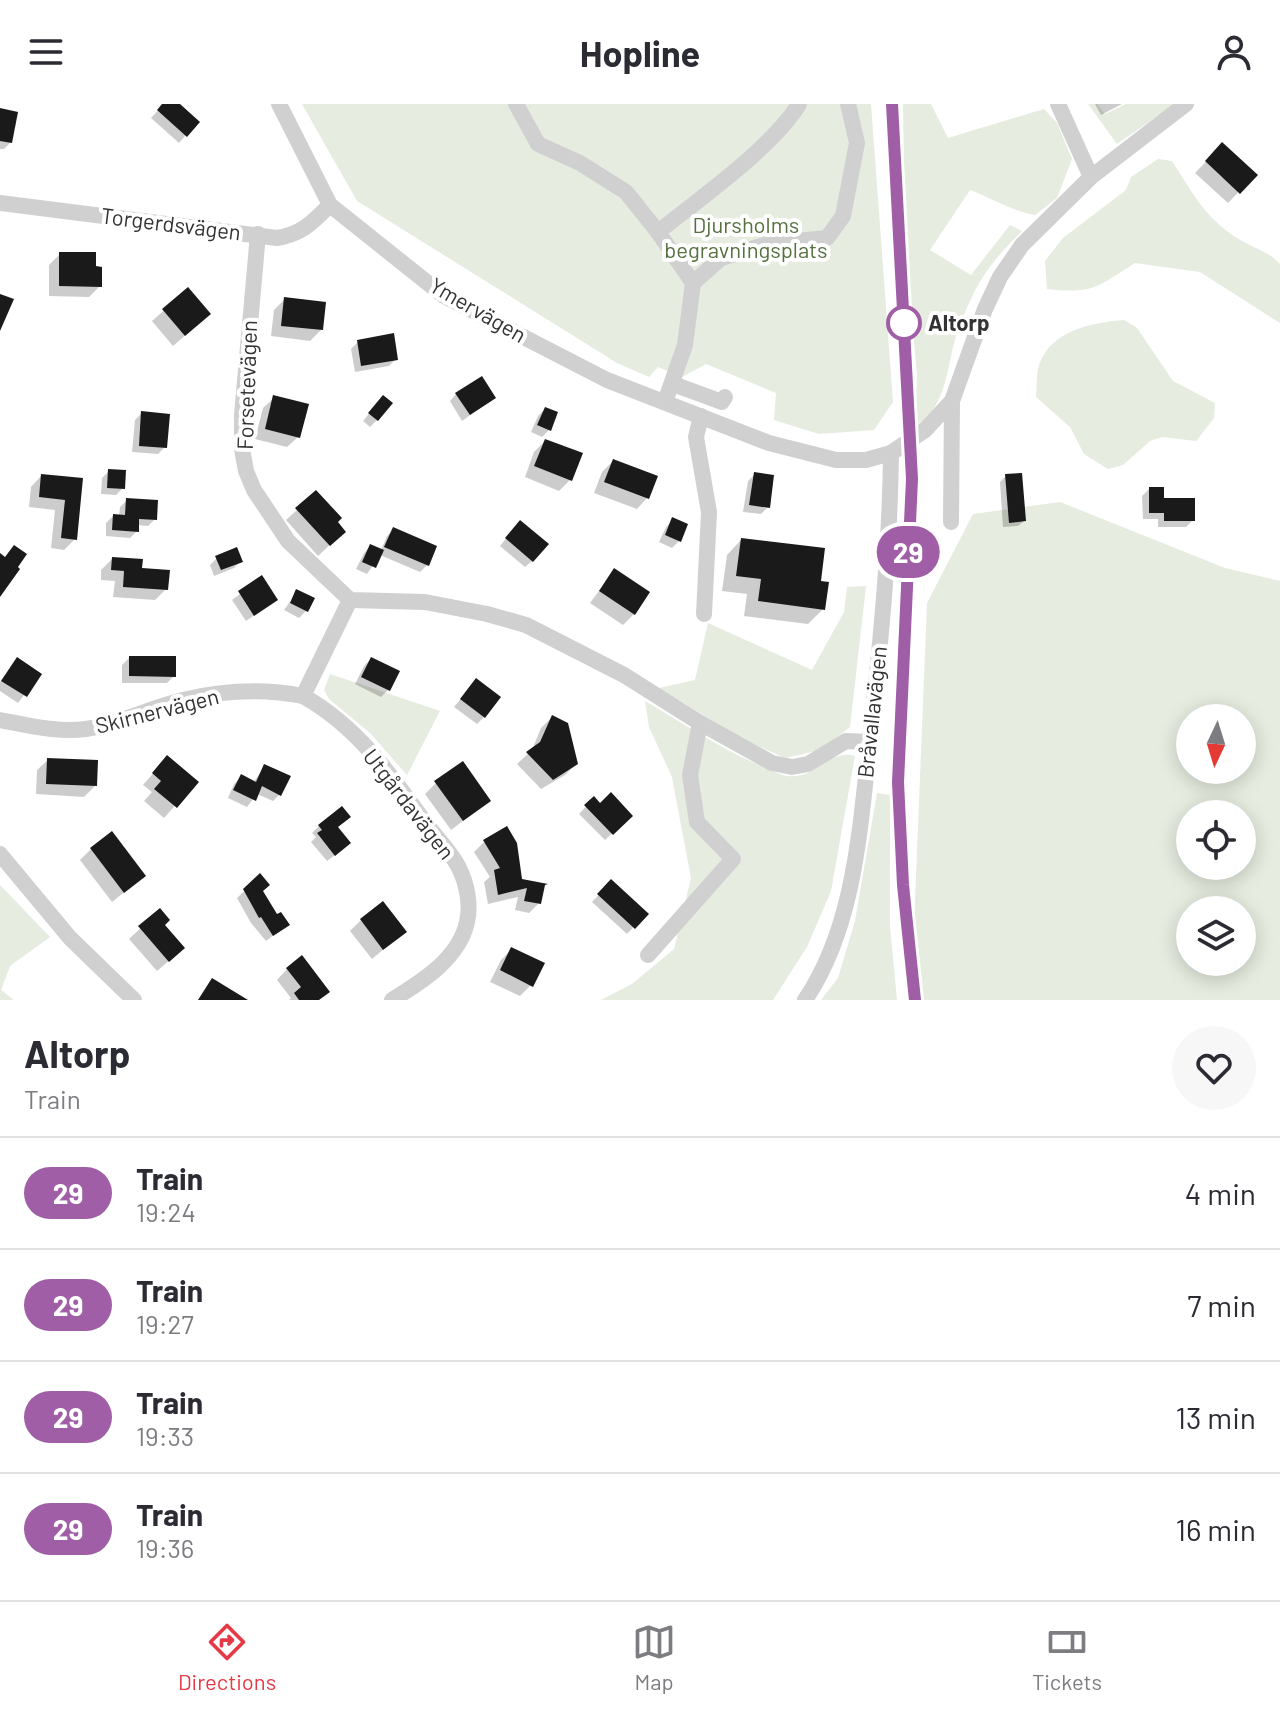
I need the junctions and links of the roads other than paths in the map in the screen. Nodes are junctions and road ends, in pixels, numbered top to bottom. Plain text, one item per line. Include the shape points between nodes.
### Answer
1 (279, 104) edge
2 (516, 104) edge
3 (799, 104) edge
4 (848, 104) edge
5 (1186, 104) edge
6 (1062, 105) edge
7 (1091, 177) junction
8 (0, 203) edge
9 (330, 205) junction
10 (658, 232) junction
11 (258, 234) junction
12 (693, 283) junction
13 (673, 384) junction
14 (725, 397) dead end
15 (952, 401) junction
16 (665, 402) junction
17 (701, 416) junction
18 (891, 453) junction
19 (951, 522) dead end
20 (350, 600) junction
21 (704, 614) dead end
22 (303, 696) junction
23 (0, 720) edge
24 (700, 723) junction
25 (869, 742) junction
26 (0, 854) edge
27 (648, 955) dead end
28 (134, 1000) edge
29 (392, 1000) edge
30 (805, 1000) edge

1 - 9 street, Ymervägen
2 - 10 street via 538,144 626,192
3 - 10 street via 742,164
4 - 12 street via 857,143 843,216 827,238 778,239 721,258
5 - 7 street
6 - 7 street
7 - 15 street via 1022,245 1000,277
8 - 11 street, Torgerdsvägen
9 - 11 street, Torgerdsvägen via 293,236
9 - 16 street, Ymervägen via 444,296 607,380
10 - 12 street
11 - 20 street, Forsetevägen via 242,415 246,471 288,541
12 - 13 street via 685,345
13 - 14 street via 722,402
13 - 16 street
15 - 18 street via 925,430
15 - 19 street
16 - 17 street, Ymervägen
17 - 18 street, Ymervägen via 769,443 836,460
17 - 21 street via 696,437 709,512
18 - 25 street, Bråvallavägen via 888,554
20 - 22 street
20 - 24 street via 425,602 526,625 624,675
22 - 23 street, Skirnervägen via 211,694 84,730
22 - 29 street, Utgårdavägen via 328,710 384,766 459,868 469,898 459,944 439,966
24 - 25 street via 772,763 792,767 808,764 846,741
24 - 27 street via 690,775 697,822 733,859
25 - 30 street, Bråvallavägen via 848,896 827,963
26 - 28 street via 70,938

